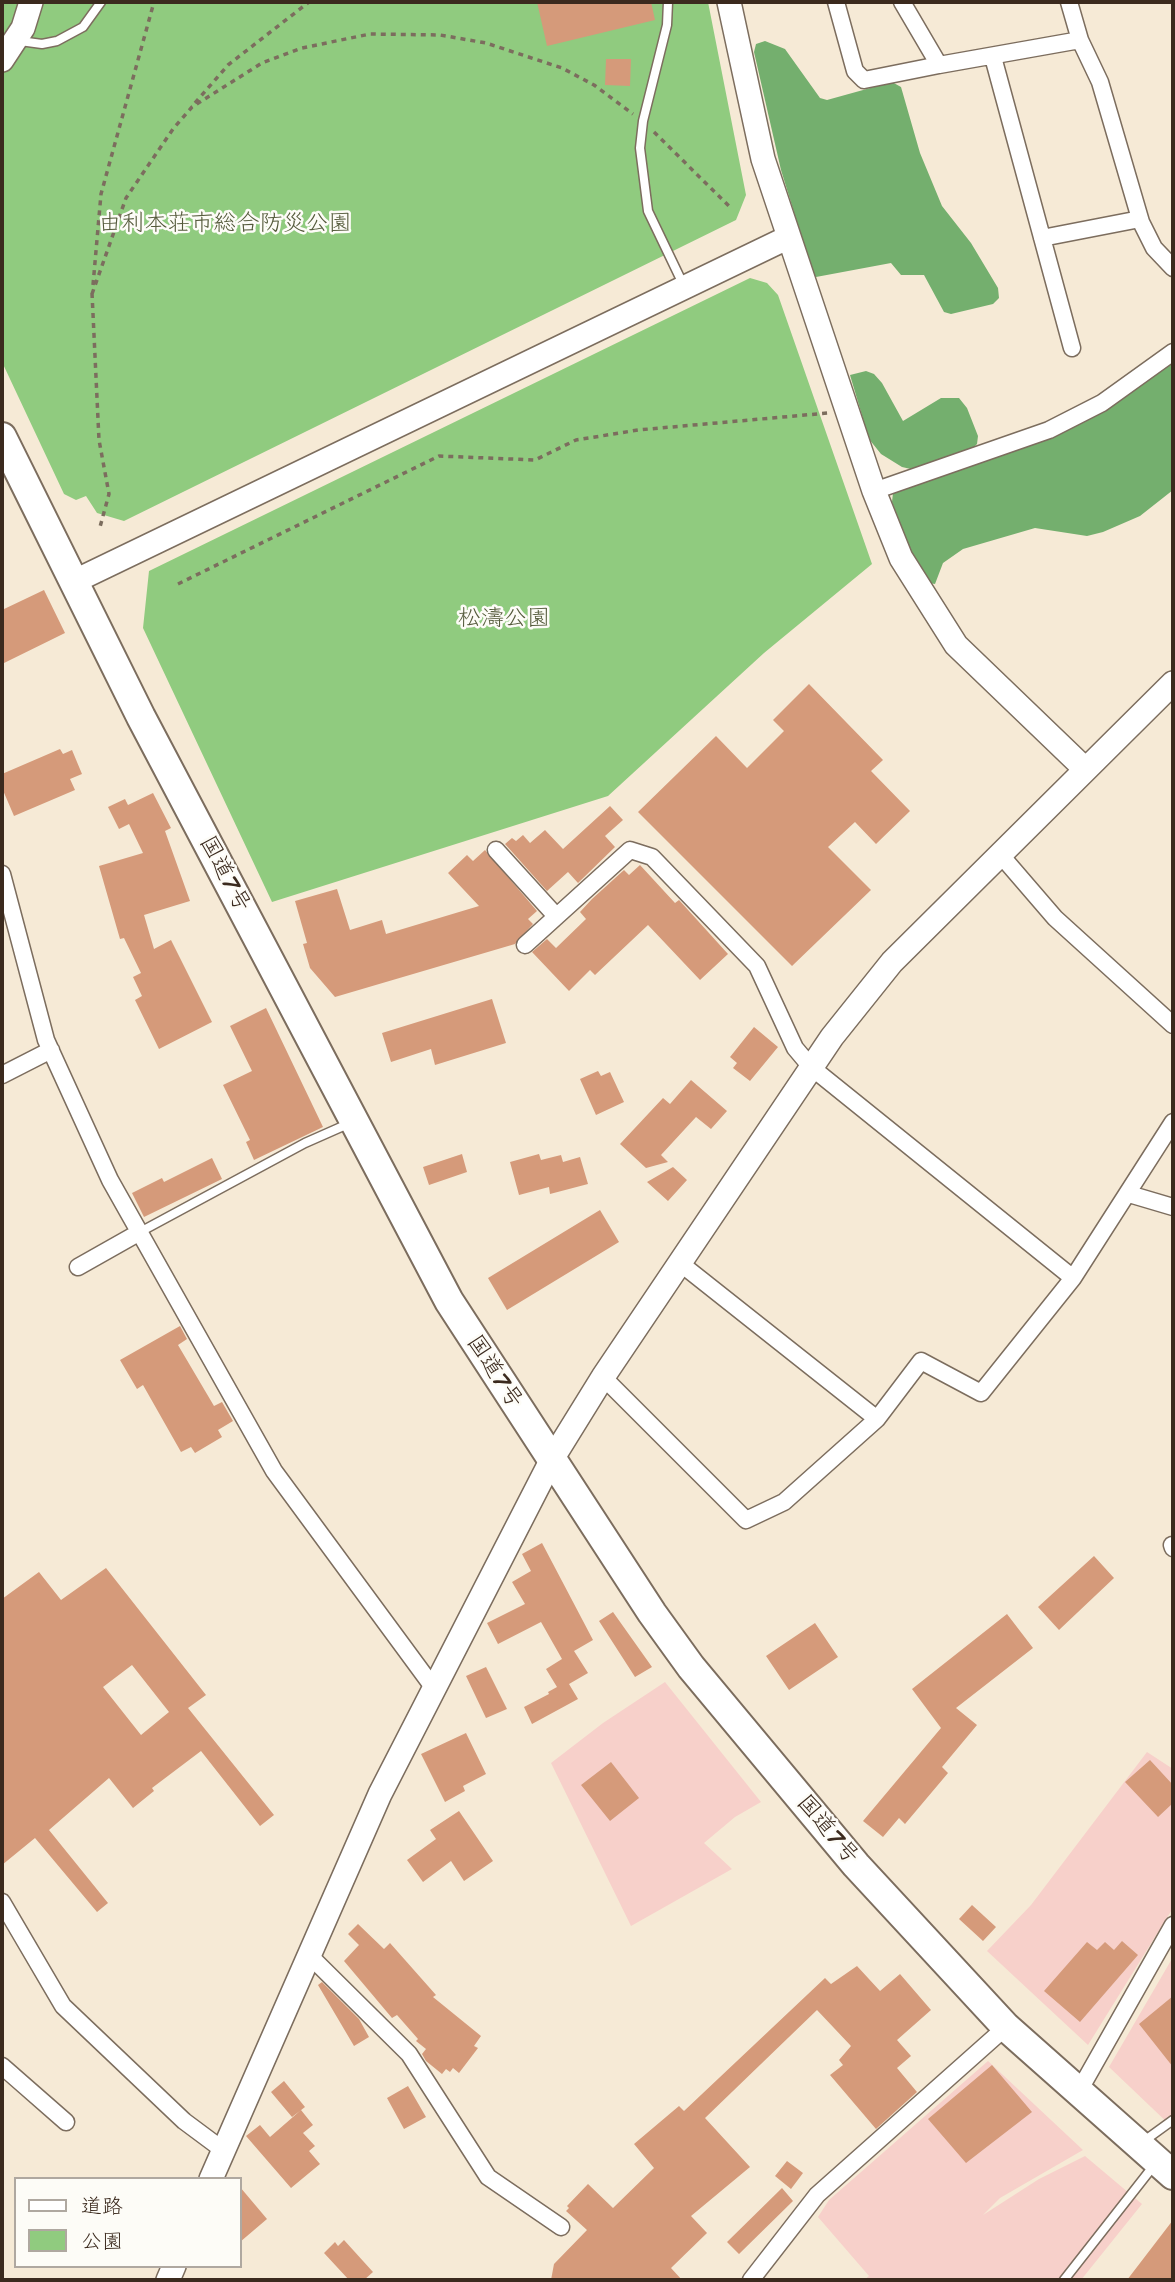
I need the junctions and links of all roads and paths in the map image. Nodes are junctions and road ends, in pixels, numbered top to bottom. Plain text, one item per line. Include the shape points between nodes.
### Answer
1 (31, 2) edge
2 (101, 2) edge
3 (154, 2) edge
4 (309, 2) edge
5 (668, 2) edge
6 (729, 2) edge
7 (836, 2) edge
8 (902, 2) edge
9 (1069, 2) edge
10 (15, 40) junction
11 (1080, 40) junction
12 (992, 57) junction
13 (2, 60) edge
14 (939, 65) junction
15 (191, 107) junction
16 (643, 121) junction
17 (732, 209) dead end
18 (1140, 219) junction
19 (789, 237) junction
20 (1042, 238) junction
21 (1173, 268) edge
22 (685, 287) junction
23 (92, 294) junction
24 (1072, 348) dead end
25 (1173, 352) edge
26 (833, 412) dead end
27 (2, 437) edge
28 (874, 491) junction
29 (100, 527) dead end
30 (73, 582) junction
31 (178, 584) dead end
32 (1173, 683) edge
33 (1085, 769) junction
34 (496, 850) dead end
35 (999, 853) junction
36 (2, 874) edge
37 (556, 916) junction
38 (525, 945) dead end
39 (1173, 1025) edge
40 (51, 1050) junction
41 (811, 1067) junction
42 (2, 1074) edge
43 (355, 1121) junction
44 (1173, 1122) edge
45 (1129, 1194) junction
46 (1173, 1207) edge
47 (140, 1232) junction
48 (680, 1263) junction
49 (78, 1267) dead end
50 (1073, 1278) junction
51 (603, 1377) junction
52 (877, 1419) junction
53 (551, 1461) junction
54 (433, 1687) junction
55 (2, 1902) edge
56 (1173, 1925) edge
57 (309, 1955) junction
58 (1006, 2027) junction
59 (2, 2066) edge
60 (1079, 2091) junction
61 (1173, 2120) edge
62 (66, 2122) dead end
63 (223, 2150) junction
64 (1156, 2161) edge
65 (212, 2177) edge
66 (561, 2227) dead end
67 (751, 2280) edge
68 (1063, 2280) edge

1 - 10 street
2 - 10 lane via 83,27 57,41
3 - 23 path via 101,194
4 - 15 path via 228,65
5 - 16 lane via 667,25
6 - 19 street via 763,159
7 - 14 street via 855,71 864,80
8 - 14 street
9 - 11 street
10 - 13 street
11 - 12 street
11 - 18 street via 1100,82
12 - 14 street
12 - 20 street
15 - 16 path via 262,63 302,48 358,35 409,33 486,43 531,56 593,85
15 - 23 path via 126,198
16 - 17 path
16 - 22 lane via 640,148 648,211
18 - 20 street
18 - 21 street via 1154,248
19 - 22 street
19 - 28 street
20 - 24 street
22 - 30 street
23 - 29 path via 99,440 109,495
25 - 28 street via 1102,403 1049,430
26 - 31 path via 576,440 535,460 439,456
27 - 30 highway, 国道7号
28 - 33 street via 901,558 956,645
30 - 43 highway, 国道7号
32 - 33 street
33 - 35 street
34 - 37 street
35 - 39 street via 1055,918
35 - 41 street via 892,962
36 - 40 street
37 - 38 street
37 - 41 street via 630,850 652,857 757,966 796,1048
40 - 42 street
40 - 47 street via 110,1180
41 - 48 street
41 - 50 street
43 - 47 lane
43 - 53 highway, 国道7号 via 449,1301
44 - 45 street
45 - 46 street
45 - 50 street
47 - 49 street
47 - 54 street via 274,1471
48 - 51 street
48 - 52 street
50 - 52 street via 981,1393 921,1361
51 - 52 street via 747,1520 784,1502
51 - 53 street
53 - 54 street
53 - 58 highway, 国道7号 via 691,1667 856,1865
54 - 57 street
55 - 63 street via 63,2006 184,2121
56 - 60 street
57 - 63 street
57 - 66 street via 409,2054 488,2177
58 - 60 highway, 国道7号
58 - 67 street via 817,2195
59 - 62 street
60 - 64 highway, 国道7号
61 - 64 lane
63 - 65 street
64 - 68 lane

